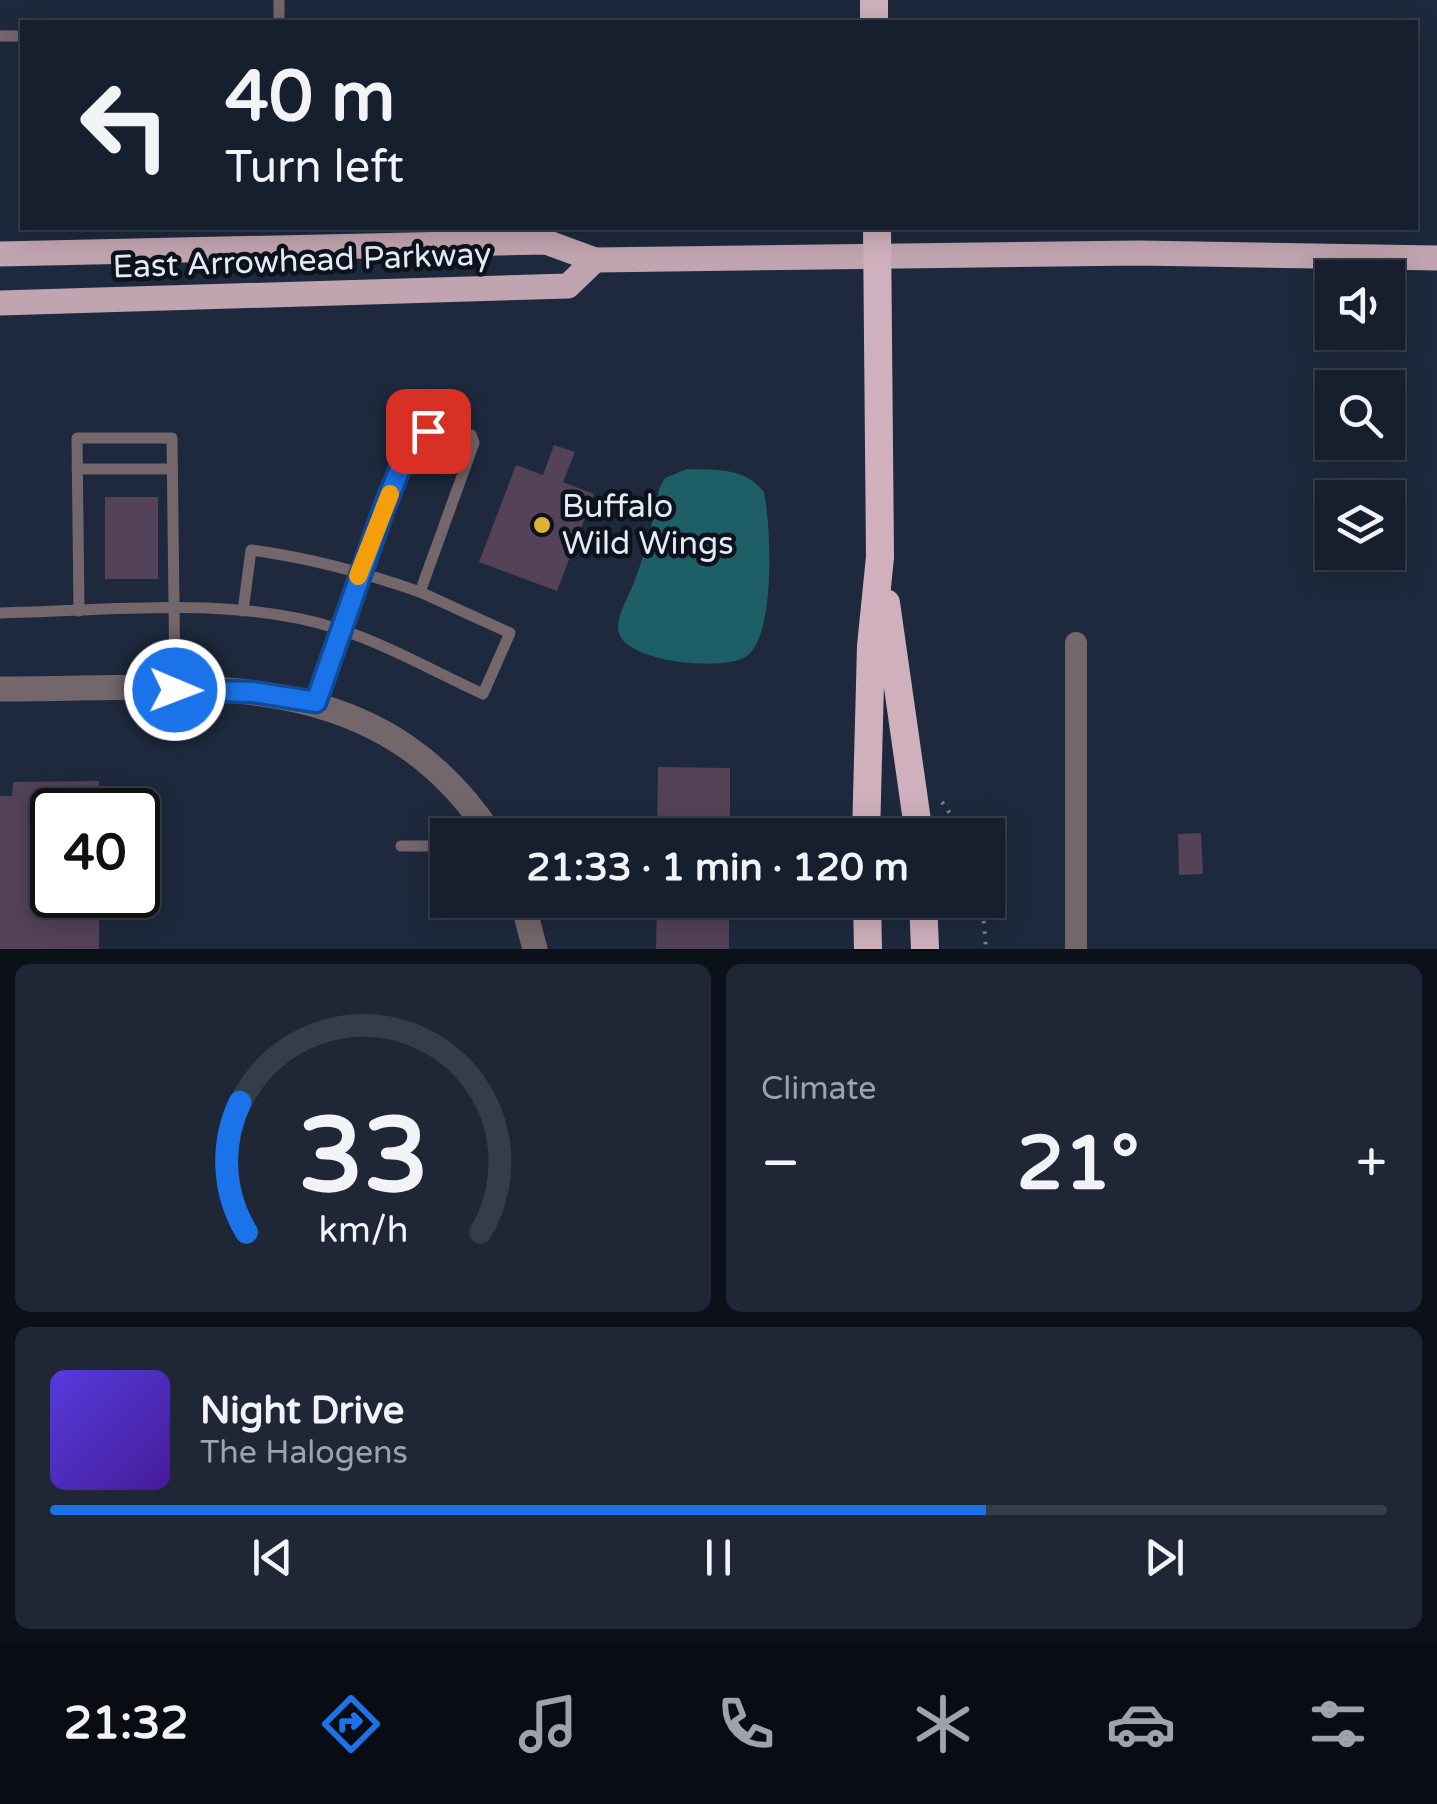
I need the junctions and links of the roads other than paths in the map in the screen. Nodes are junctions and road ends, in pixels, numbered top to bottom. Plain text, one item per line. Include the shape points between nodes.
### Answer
1 (878, 230) edge
2 (0, 254) edge
3 (878, 257) junction
4 (1437, 258) edge
5 (595, 260) junction
6 (0, 303) edge
7 (77, 469) junction
8 (172, 469) junction
9 (880, 557) junction
10 (360, 571) junction
11 (420, 592) junction
12 (175, 610) junction
13 (243, 610) junction
14 (79, 611) junction
15 (0, 613) edge
16 (340, 629) junction
17 (1076, 643) dead end
18 (0, 689) edge
19 (175, 690) junction
20 (316, 702) junction
21 (478, 818) edge
22 (866, 818) edge
23 (917, 818) edge
24 (400, 846) dead end
25 (430, 846) edge
26 (527, 918) edge
27 (867, 918) edge
28 (923, 918) edge
29 (535, 949) edge
30 (868, 949) edge
31 (925, 949) edge
32 (1076, 949) edge

1 - 3 highway
2 - 5 main road, East Arrowhead Parkway via 546,242
3 - 4 main road, East Arrowhead Parkway
3 - 5 main road, East Arrowhead Parkway
3 - 9 highway
5 - 6 main road, East Arrowhead Parkway via 568,286
7 - 8 lane
7 - 8 lane via 77,438 172,438
7 - 14 lane
8 - 12 lane
9 - 22 highway via 870,646
9 - 23 highway
10 - 11 lane
10 - 11 lane via 412,439 428,431 464,431 474,443
10 - 13 lane via 250,550
10 - 16 lane
11 - 16 lane via 510,633 483,694
12 - 13 lane
12 - 14 lane
12 - 19 lane
13 - 16 lane
14 - 15 lane
16 - 20 lane
17 - 32 street
18 - 19 street
19 - 20 street
20 - 21 street via 395,739 448,782
24 - 25 lane
26 - 29 street
27 - 30 highway
28 - 31 highway

